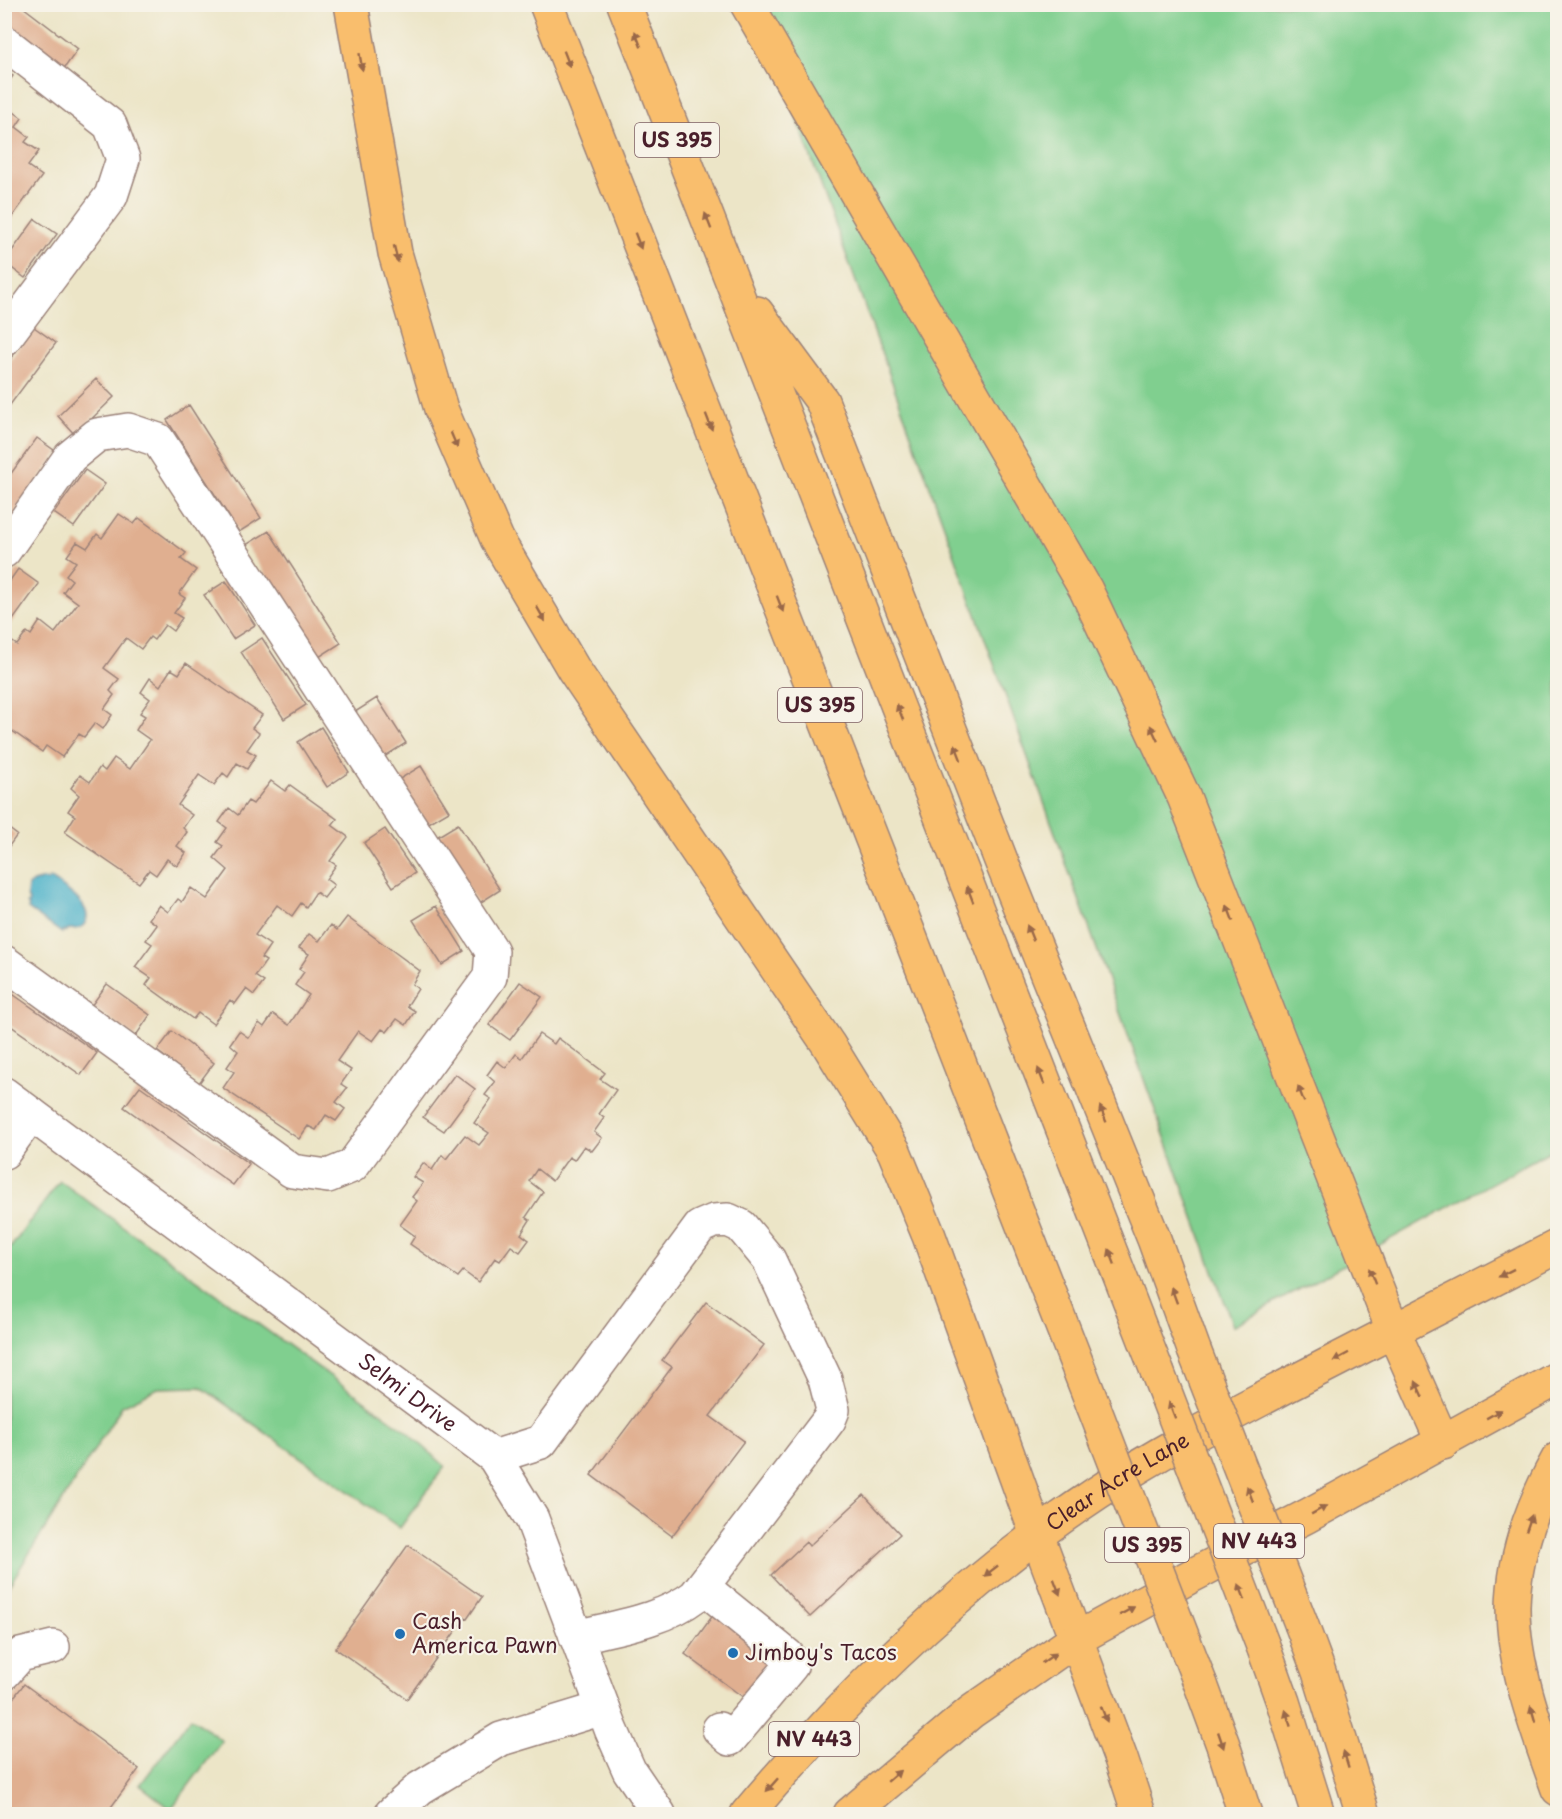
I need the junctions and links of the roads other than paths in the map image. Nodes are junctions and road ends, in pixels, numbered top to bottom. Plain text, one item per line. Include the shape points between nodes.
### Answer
1 (351, 4) edge
2 (546, 4) edge
3 (624, 4) edge
4 (747, 4) edge
5 (4, 42) edge
6 (729, 275) junction
7 (4, 339) edge
8 (4, 551) edge
9 (4, 962) edge
10 (4, 1094) edge
11 (31, 1114) junction
12 (4, 1152) edge
13 (1557, 1246) edge
14 (1393, 1330) junction
15 (1557, 1378) edge
16 (1443, 1443) junction
17 (494, 1457) junction
18 (1557, 1459) edge
19 (1037, 1535) junction
20 (703, 1587) junction
21 (576, 1637) junction
22 (1076, 1639) junction
23 (53, 1647) dead end
24 (4, 1673) edge
25 (603, 1708) junction
26 (719, 1729) dead end
27 (1557, 1789) edge
28 (391, 1815) edge
29 (659, 1815) edge
30 (747, 1815) edge
31 (849, 1815) edge
32 (1139, 1815) edge
33 (1245, 1815) edge
34 (1318, 1815) edge
35 (1363, 1815) edge

1 -> 19 main road via 395,253 441,409 497,539 574,670 828,1044 894,1151 929,1236
2 -> 33 main road, US 395, bridge via 1093,1405 1201,1685
6 -> 3 main road, US 395
14 -> 4 main road via 1184,796 1086,590
5 - 7 street via 110,125 123,159 111,196
34 -> 6 main road, US 395, bridge via 1263,1646
35 -> 6 main road, bridge via 1319,1672 1154,1239 822,401
8 - 9 street via 70,457 97,435 128,430 158,440 492,951 490,977 352,1166 328,1176 292,1171
10 - 11 street, Selmi Drive
11 - 12 street
11 - 17 street, Selmi Drive
13 -> 14 main road, Clear Acre Lane / NV 443
16 -> 14 main road
14 -> 19 main road, Clear Acre Lane / NV 443 via 1165,1450
16 -> 15 main road, NV 443
22 -> 16 main road, NV 443
17 - 20 street via 541,1442 700,1227 721,1220 741,1226 769,1260 825,1379 833,1410
17 - 21 street, Selmi Drive via 532,1519
27 -> 18 main road via 1520,1668 1513,1607 1520,1550 1541,1490
19 -> 22 main road
19 -> 30 main road, Clear Acre Lane / NV 443 via 904,1645
20 - 21 street via 681,1607
20 - 26 street via 788,1656 791,1666 730,1739
21 - 25 street, Selmi Drive
31 -> 22 main road, NV 443 via 971,1712
22 -> 32 main road
23 - 24 street via 20,1655
25 - 28 street via 501,1739 420,1788
25 - 29 street, Selmi Drive via 629,1770

